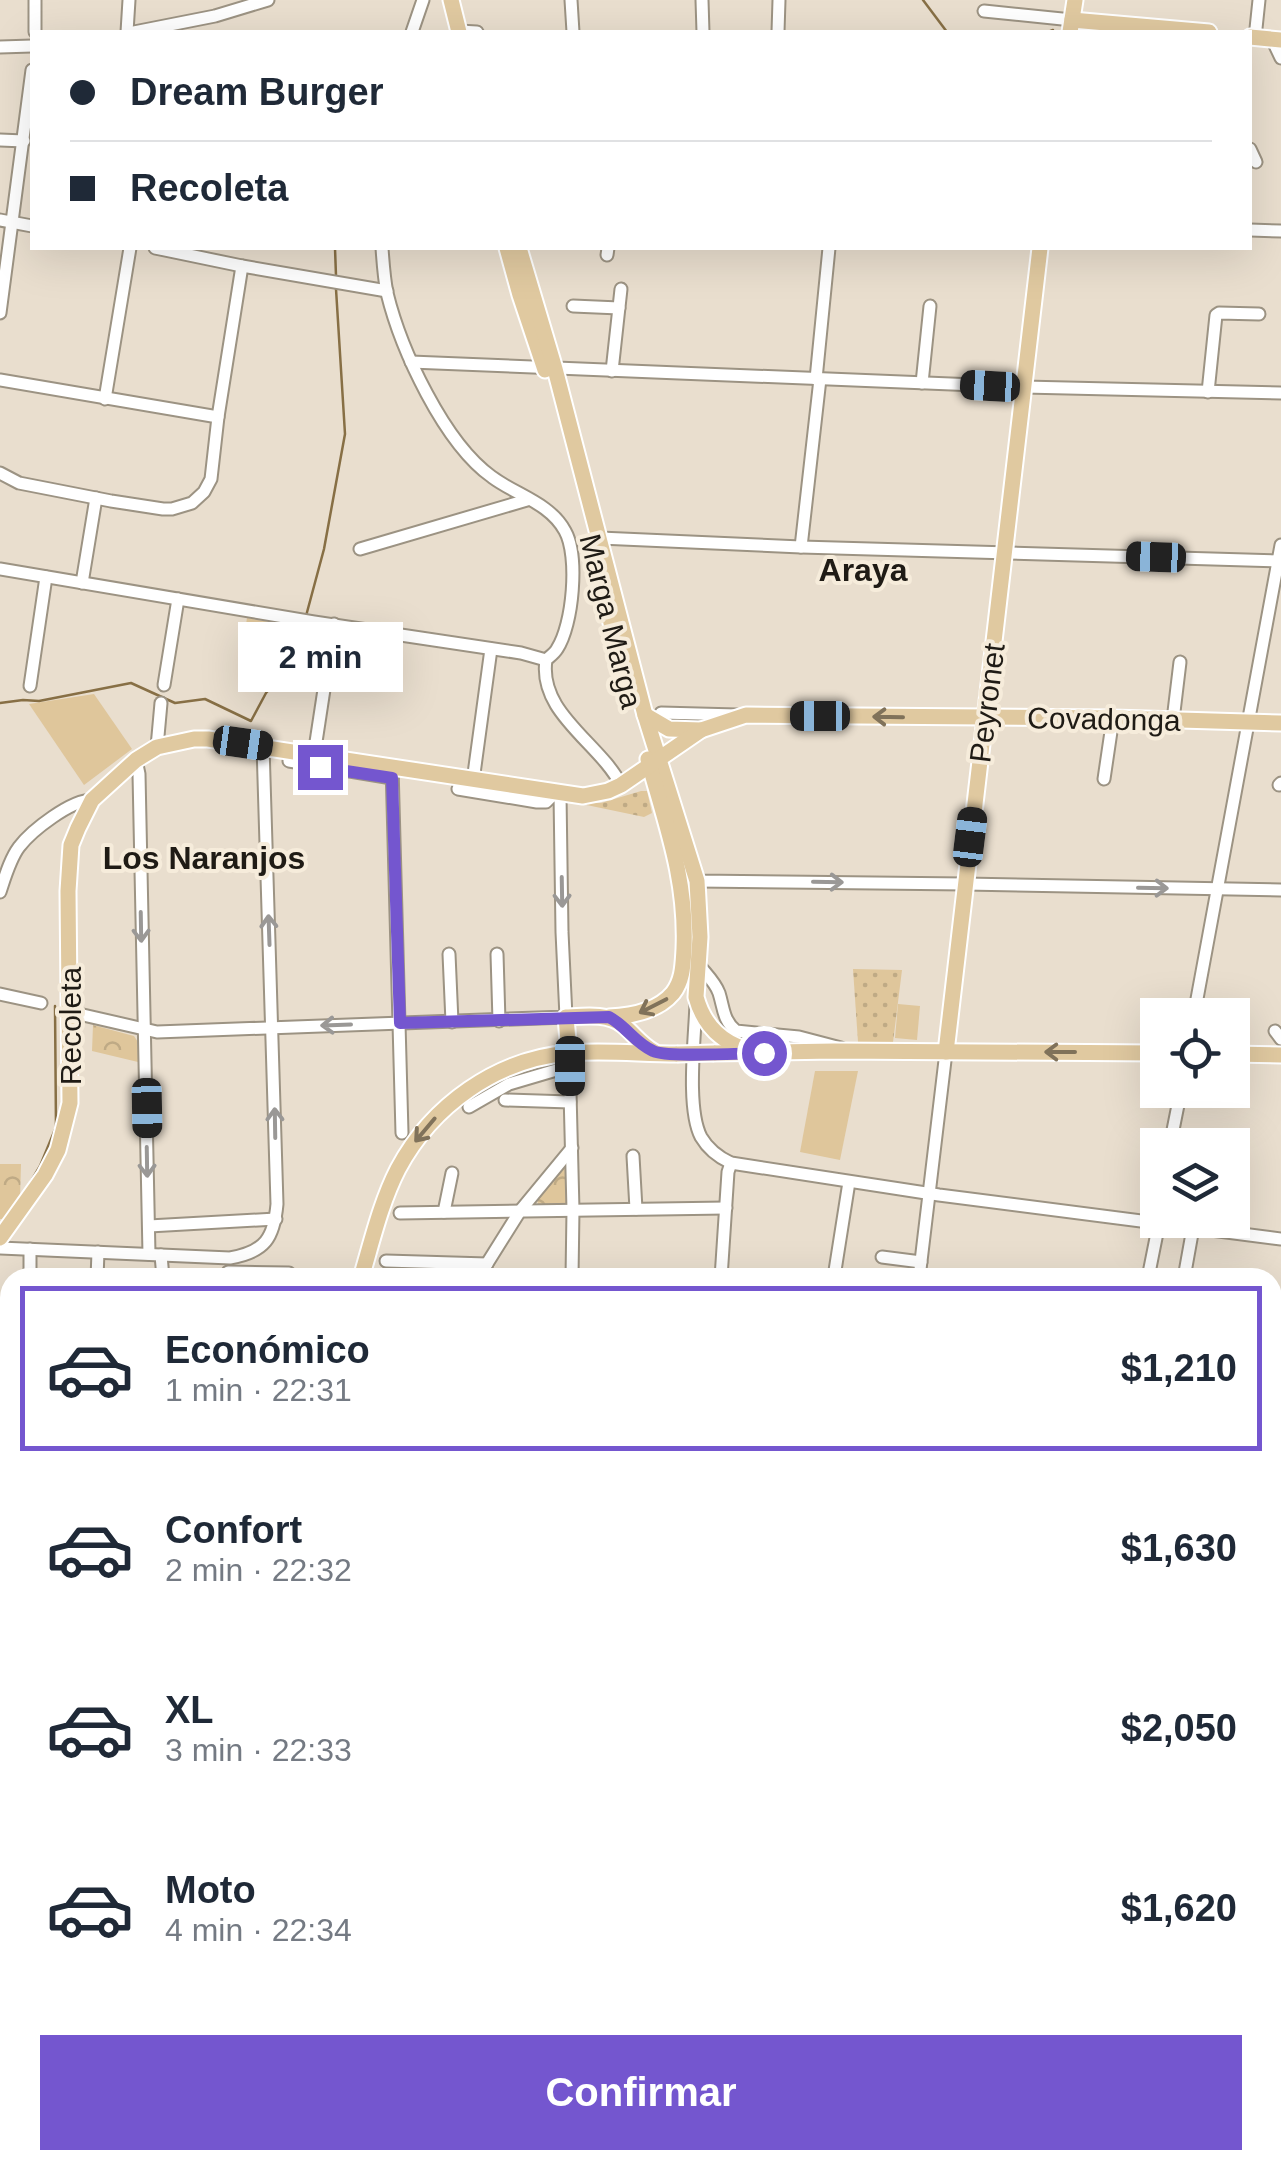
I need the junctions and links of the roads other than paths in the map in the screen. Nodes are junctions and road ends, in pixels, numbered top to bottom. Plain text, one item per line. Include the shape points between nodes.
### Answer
1 (35, 0) edge
2 (129, 0) edge
3 (268, 0) edge
4 (423, 0) edge
5 (443, 0) edge
6 (451, 0) edge
7 (571, 0) edge
8 (702, 0) edge
9 (779, 0) edge
10 (1074, 0) edge
11 (1259, 0) edge
12 (984, 11) dead end
13 (1071, 26) edge
14 (191, 27) edge
15 (1148, 29) edge
16 (35, 30) edge
17 (131, 30) edge
18 (155, 30) edge
19 (413, 30) edge
20 (455, 30) edge
21 (456, 30) edge
22 (573, 30) edge
23 (703, 30) edge
24 (778, 30) edge
25 (1264, 38) edge
26 (30, 46) edge
27 (0, 47) edge
28 (1281, 58) edge
29 (30, 88) edge
30 (0, 140) edge
31 (24, 140) junction
32 (1252, 153) edge
33 (1256, 162) dead end
34 (7, 221) edge
35 (1252, 230) edge
36 (1281, 231) edge
37 (130, 250) edge
38 (184, 250) edge
39 (382, 250) edge
40 (509, 250) edge
41 (519, 250) edge
42 (829, 250) edge
43 (1040, 250) edge
44 (242, 266) junction
45 (621, 289) dead end
46 (387, 291) junction
47 (573, 306) dead end
48 (930, 306) dead end
49 (619, 308) junction
50 (0, 313) edge
51 (1259, 314) dead end
52 (411, 362) junction
53 (549, 369) junction
54 (612, 371) junction
55 (818, 379) junction
56 (0, 380) edge
57 (922, 383) junction
58 (1024, 387) junction
59 (1208, 392) junction
60 (1281, 392) edge
61 (105, 399) junction
62 (218, 417) junction
63 (0, 473) edge
64 (96, 498) junction
65 (527, 500) junction
66 (600, 538) junction
67 (1281, 545) edge
68 (800, 547) junction
69 (360, 549) dead end
70 (1006, 552) junction
71 (1279, 561) edge
72 (0, 569) edge
73 (46, 577) junction
74 (82, 583) junction
75 (178, 599) junction
76 (334, 624) junction
77 (492, 649) junction
78 (546, 660) junction
79 (1180, 662) dead end
80 (164, 685) dead end
81 (30, 686) dead end
82 (162, 703) dead end
83 (653, 714) junction
84 (746, 715) junction
85 (985, 718) junction
86 (1113, 718) junction
87 (1173, 720) junction
88 (1248, 722) junction
89 (1281, 723) edge
90 (701, 730) junction
91 (263, 746) junction
92 (157, 748) junction
93 (314, 755) junction
94 (136, 760) junction
95 (288, 762) dead end
96 (654, 764) junction
97 (392, 772) junction
98 (1104, 780) dead end
99 (465, 785) junction
100 (621, 786) junction
101 (557, 794) junction
102 (92, 800) junction
103 (679, 858) junction
104 (697, 882) junction
105 (965, 884) junction
106 (1218, 890) junction
107 (1281, 890) edge
108 (0, 892) edge
109 (449, 954) dead end
110 (496, 954) dead end
111 (699, 965) junction
112 (491, 989) dead end
113 (0, 994) edge
114 (696, 997) junction
115 (1197, 998) edge
116 (41, 1003) dead end
117 (70, 1012) junction
118 (566, 1017) junction
119 (609, 1017) junction
120 (496, 1021) junction
121 (452, 1022) junction
122 (400, 1023) junction
123 (272, 1028) junction
124 (146, 1030) junction
125 (850, 1052) junction
126 (946, 1052) junction
127 (764, 1053) junction
128 (1140, 1053) edge
129 (657, 1054) junction
130 (1250, 1054) edge
131 (1281, 1055) edge
132 (570, 1060) junction
133 (505, 1100) dead end
134 (570, 1102) junction
135 (470, 1106) dead end
136 (402, 1133) dead end
137 (572, 1148) junction
138 (634, 1156) dead end
139 (731, 1162) junction
140 (452, 1172) dead end
141 (849, 1182) junction
142 (930, 1194) junction
143 (726, 1208) junction
144 (636, 1209) junction
145 (520, 1210) junction
146 (573, 1210) junction
147 (444, 1212) junction
148 (400, 1213) dead end
149 (1140, 1217) edge
150 (276, 1219) junction
151 (149, 1226) junction
152 (1250, 1235) edge
153 (0, 1238) edge
154 (1154, 1238) edge
155 (1191, 1238) edge
156 (1281, 1239) edge
157 (0, 1248) edge
158 (30, 1249) junction
159 (98, 1252) junction
160 (155, 1255) junction
161 (882, 1257) dead end
162 (221, 1258) junction
163 (386, 1261) dead end
164 (921, 1262) junction
165 (488, 1264) junction
166 (30, 1268) edge
167 (97, 1268) edge
168 (160, 1268) edge
169 (225, 1268) edge
170 (364, 1268) edge
171 (485, 1268) edge
172 (572, 1268) edge
173 (722, 1268) edge
174 (835, 1268) edge
175 (920, 1268) edge
176 (1150, 1268) edge
177 (1186, 1268) edge

1 - 16 street
2 - 17 street
3 - 14 street
4 - 19 street
5 - 20 main road
6 - 21 main road
7 - 22 street
8 - 23 street
9 - 24 street
10 - 13 main road
11 - 25 street
12 - 13 street
13 - 15 main road
14 - 18 street
25 - 28 street
26 - 27 street
29 - 31 street
30 - 31 street
31 - 34 street
32 - 33 street
34 - 50 street
35 - 36 street
37 - 61 street
38 - 44 street
39 - 46 street
40 - 53 main road, Marga Marga
41 - 53 main road, Marga Marga
42 - 55 street
43 - 58 main road, Peyronet
44 - 46 street
44 - 62 street
45 - 49 street
46 - 52 street
47 - 49 street
48 - 57 street
49 - 54 street
51 - 59 street via 1216,316
52 - 53 street
52 - 65 street via 472,458
53 - 54 street
53 - 66 main road, Marga Marga
53 - 96 main road, Marga Marga
54 - 55 street
55 - 57 street
55 - 68 street
56 - 61 street
57 - 58 street
58 - 59 street
58 - 70 main road, Peyronet
59 - 60 street
61 - 62 street
62 - 64 street via 211,479 192,503 162,509
63 - 64 street
64 - 74 street
65 - 69 street
65 - 78 street via 555,516 572,553 568,618
66 - 68 street
66 - 83 main road, Marga Marga
67 - 71 street
68 - 70 street
70 - 71 street
70 - 85 main road, Peyronet
71 - 88 street
72 - 73 street
73 - 74 street
73 - 81 street
74 - 75 street
75 - 76 street
75 - 80 street
76 - 77 street
76 - 93 street
77 - 78 street
77 - 99 street
78 - 100 street via 550,696
79 - 87 street
82 - 92 street
83 - 84 street, Covadonga
83 - 90 main road via 669,728
83 - 96 main road, Marga Marga
85 -> 84 main road, Covadonga
84 - 90 main road, Covadonga
85 - 86 main road, Covadonga
85 - 105 main road, Peyronet
86 - 87 main road, Covadonga
86 - 98 street
87 - 88 main road, Covadonga
88 - 89 main road, Covadonga
88 - 106 street
90 - 96 main road, Covadonga
91 - 92 main road, Recoleta via 194,739
91 - 93 main road, Recoleta
123 -> 91 street
92 - 94 main road, Recoleta
93 - 97 main road, Recoleta
94 - 102 main road, Recoleta
94 -> 124 street
95 - 97 street, Recoleta
96 - 100 main road, Recoleta
96 - 103 main road, Marga Marga
96 - 104 main road, Marga Marga
97 - 99 main road, Recoleta
97 - 122 street
99 - 101 main road, Recoleta
100 - 101 main road, Recoleta via 583,796
101 -> 118 street
102 - 108 street, Recoleta via 61,811 19,847
102 - 117 main road, Recoleta via 71,845
103 - 104 street
103 - 114 street, Marga Marga via 688,887
103 -> 119 main road via 680,979 656,1006
104 -> 105 street
104 - 111 main road, Marga Marga
105 -> 106 street
105 - 126 main road, Peyronet
106 - 107 street
106 - 115 street
109 - 121 street
110 - 120 street
111 - 114 main road, Marga Marga
111 - 125 street, Marga Marga via 736,1032 799,1037
112 - 120 street
113 - 116 street
114 - 127 main road via 718,1035
114 - 139 street, Marga Marga via 696,1121 706,1146
117 - 124 street
117 - 153 main road, Recoleta via 65,1128 45,1175
118 - 119 main road
118 - 120 street
118 - 132 main road
119 - 129 main road
120 - 121 street
121 - 122 street
122 -> 123 street
122 - 136 street
123 - 124 street
150 -> 123 street
124 -> 151 street
125 - 126 main road
125 - 127 main road
128 -> 126 main road
126 - 142 street, Peyronet
127 - 129 main road, bridge
129 - 132 main road
130 - 131 main road
132 - 134 street
132 - 135 street
132 -> 170 main road via 542,1058 508,1068 460,1095 429,1124 388,1192
133 - 134 street
134 - 137 street
137 - 145 street
137 - 146 street
138 - 144 street
139 - 141 street
139 - 143 street
140 - 147 street
141 - 142 street
141 - 174 street
142 - 149 street
142 - 164 street, Peyronet
143 - 144 street
143 - 173 street
144 - 146 street
145 - 146 street
145 - 147 street
145 - 165 street
146 - 172 street
147 - 148 street
150 - 151 street
150 - 162 street via 256,1251
151 - 160 street
152 - 156 street
154 - 176 street
155 - 177 street
157 - 158 street
158 - 159 street
158 - 166 street
159 - 160 street
159 - 167 street
160 - 162 street
160 - 168 street
161 - 164 street
162 - 169 street
163 - 165 street
164 - 175 street, Peyronet
165 - 171 street

